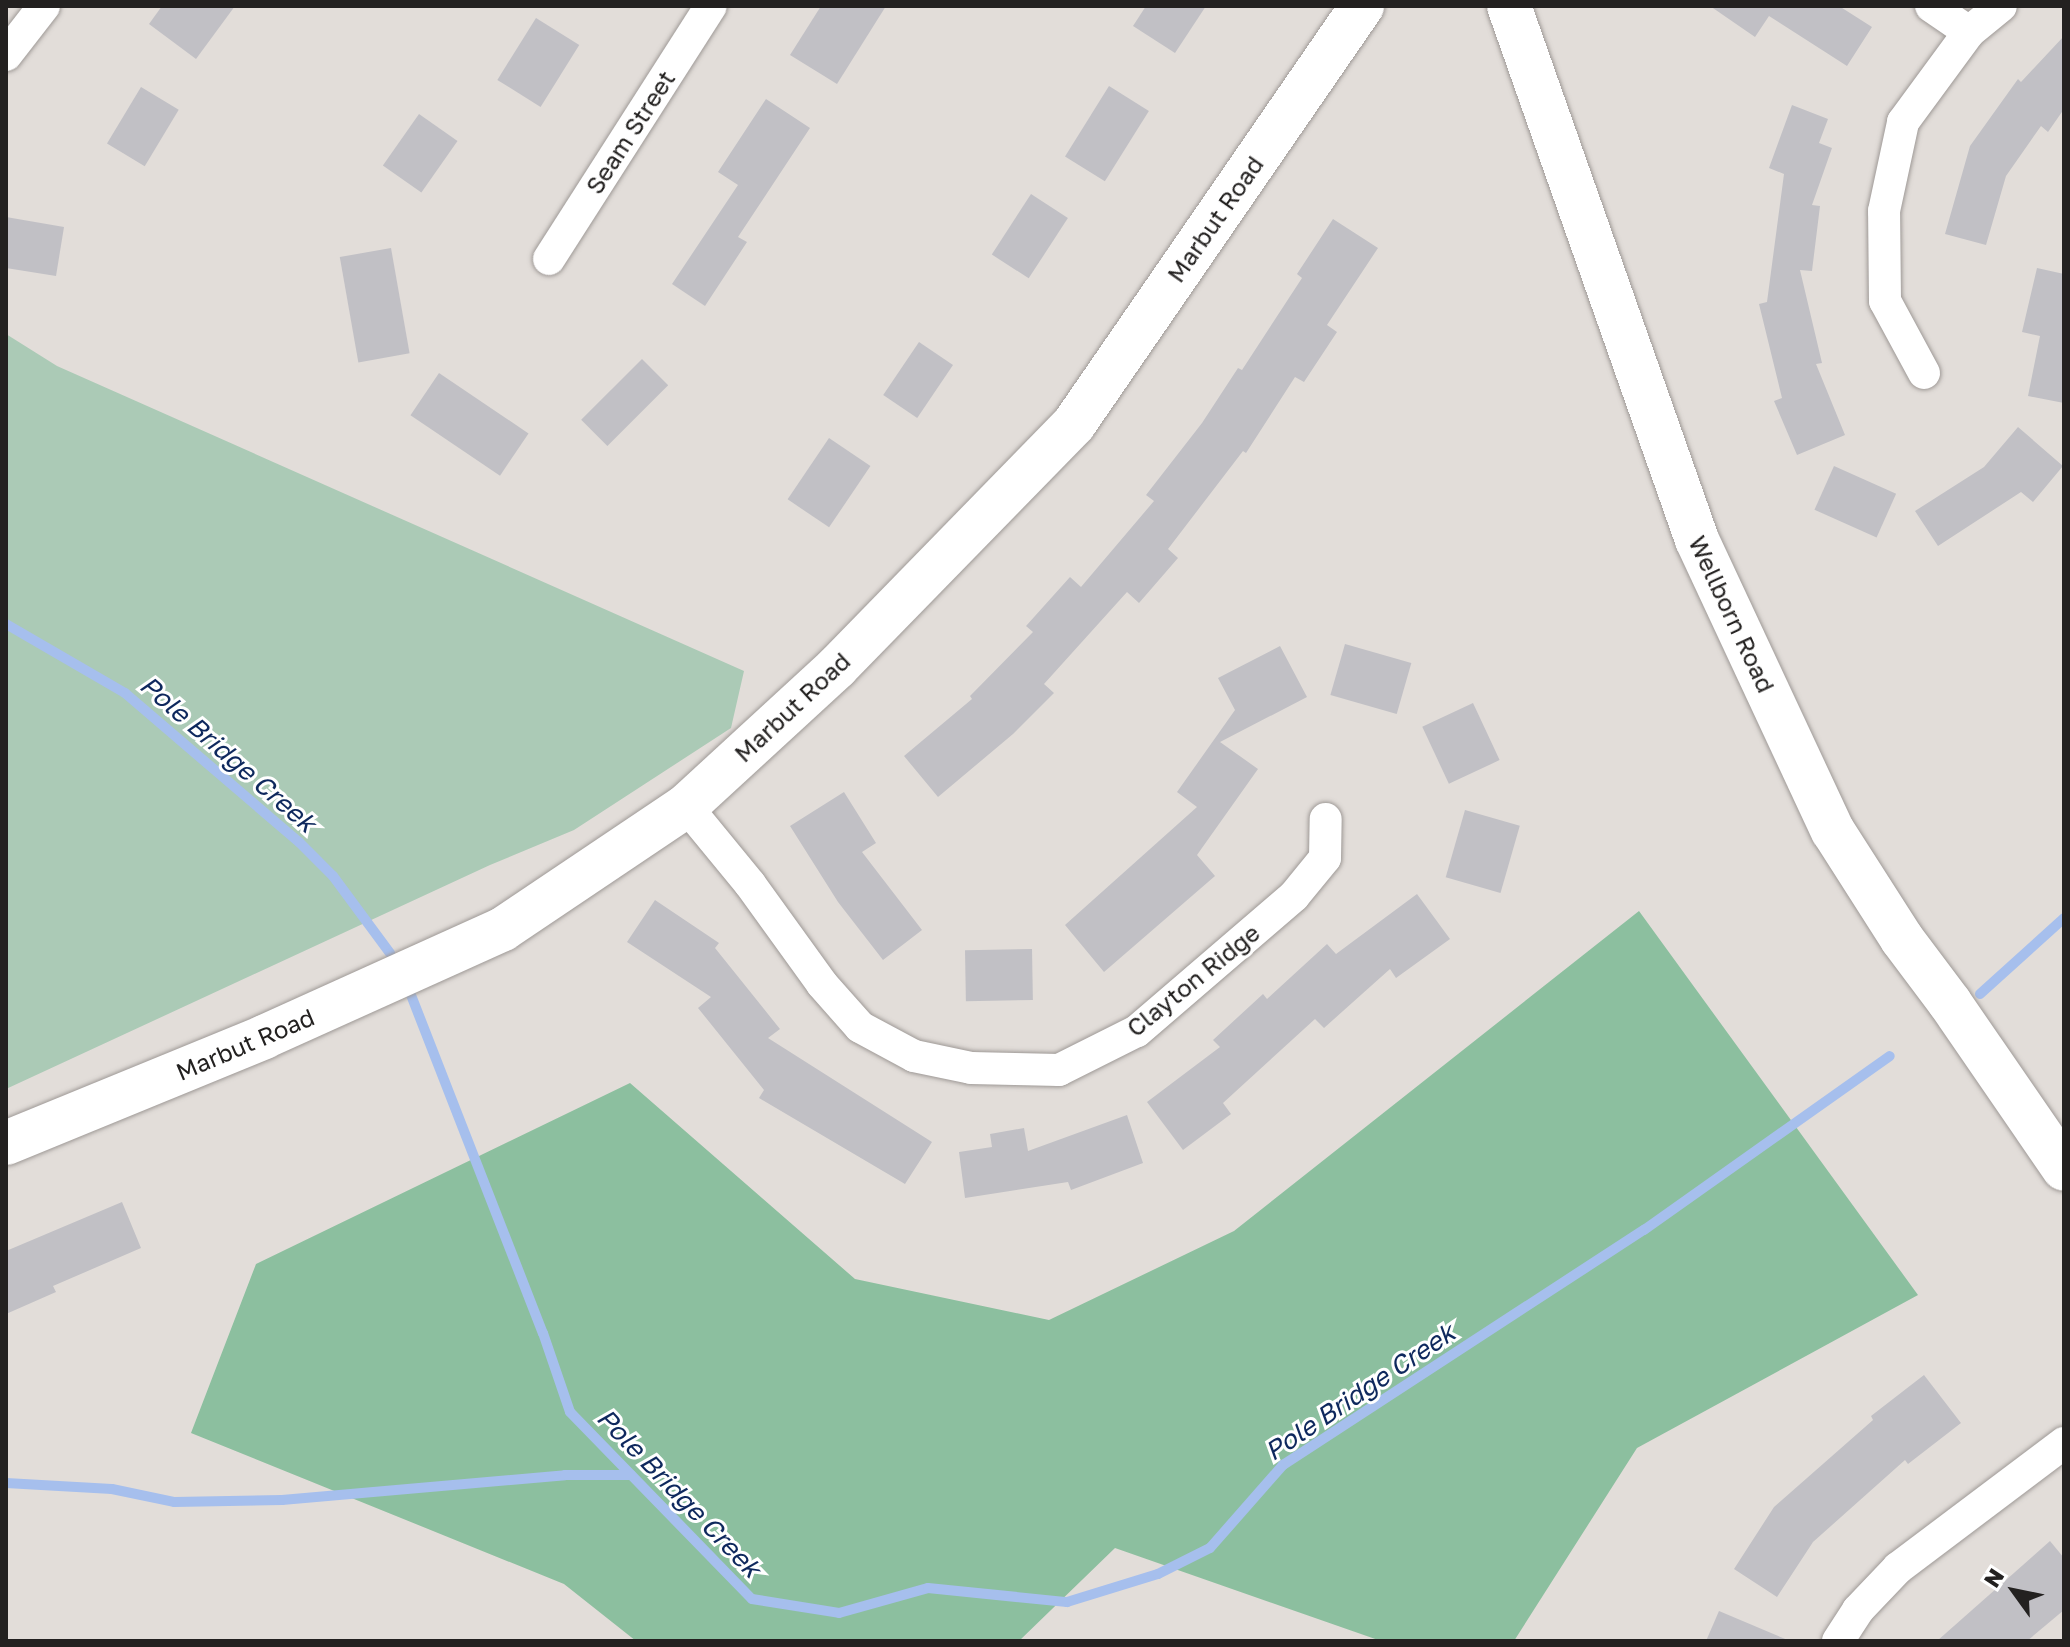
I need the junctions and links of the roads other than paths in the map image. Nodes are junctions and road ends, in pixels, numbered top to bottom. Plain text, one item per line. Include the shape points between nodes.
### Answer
1 (44, 6) edge
2 (711, 6) edge
3 (1362, 6) edge
4 (1509, 6) edge
5 (1931, 6) edge
6 (2001, 6) edge
7 (1969, 32) junction
8 (6, 55) edge
9 (549, 259) dead end
10 (1924, 373) dead end
11 (686, 806) junction
12 (1326, 819) dead end
13 (6, 1143) edge
14 (2064, 1169) edge
15 (2064, 1443) edge
16 (1838, 1641) edge

1 - 8 street
2 - 9 street, Seam Street
3 - 11 street, Marbut Road via 1074,424 837,667
4 - 14 street, Wellborn Road via 1697,540 1833,831
5 - 7 street
6 - 7 street
7 - 10 street via 1903,122 1884,211 1885,301
11 - 12 street, Clayton Ridge via 860,1027 914,1056 971,1068 1059,1070 1137,1031 1294,896 1325,858
11 - 13 street, Marbut Road via 503,929 264,1037
15 - 16 street via 1898,1568 1858,1610

